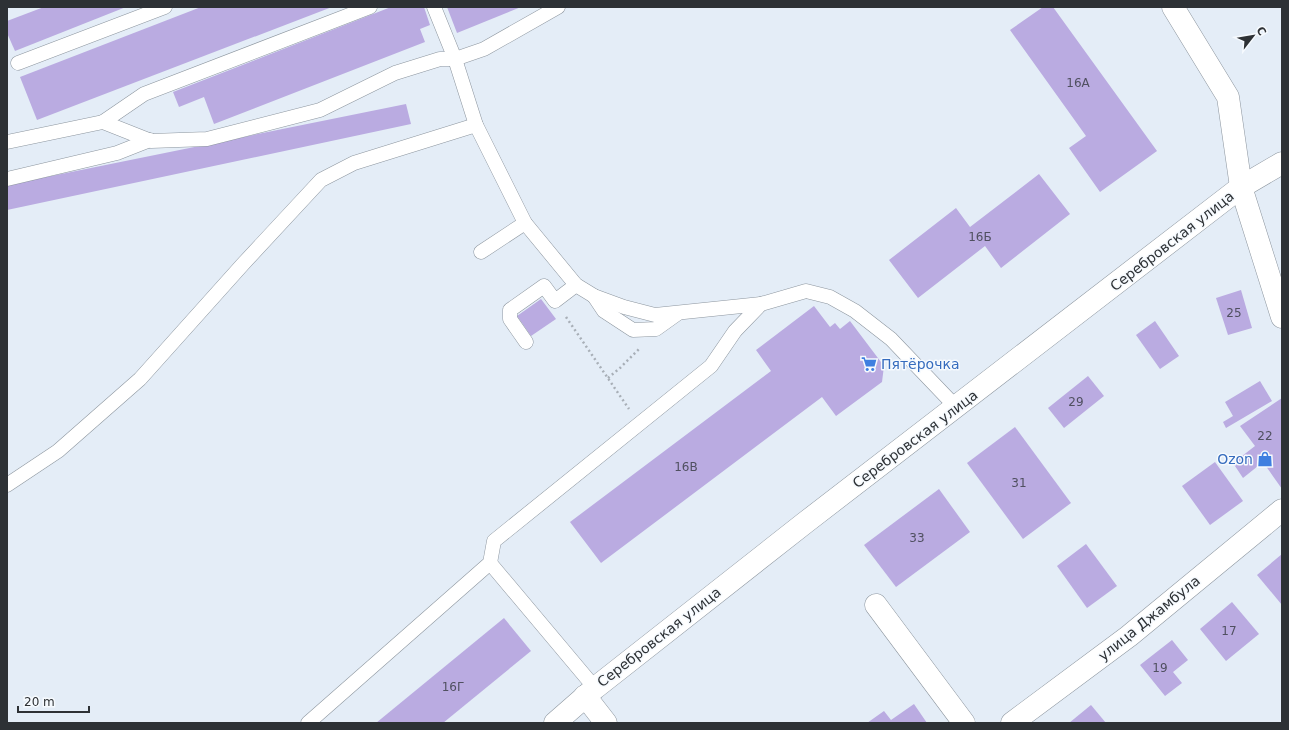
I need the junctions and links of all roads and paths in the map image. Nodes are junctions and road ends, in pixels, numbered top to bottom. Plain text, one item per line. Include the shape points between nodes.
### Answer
1 (165, 7) edge
2 (370, 7) edge
3 (434, 7) edge
4 (558, 7) edge
5 (1173, 7) edge
6 (455, 59) junction
7 (18, 63) dead end
8 (103, 122) junction
9 (476, 125) junction
10 (150, 140) junction
11 (7, 142) edge
12 (1282, 163) edge
13 (7, 179) edge
14 (1241, 187) junction
15 (525, 223) junction
16 (481, 252) dead end
17 (576, 285) junction
18 (594, 296) junction
19 (555, 301) junction
20 (761, 304) junction
21 (677, 314) junction
22 (1282, 317) edge
23 (656, 329) junction
24 (526, 342) dead end
25 (608, 378) junction
26 (956, 408) junction
27 (629, 409) dead end
28 (7, 485) edge
29 (1282, 510) edge
30 (490, 563) junction
31 (876, 605) dead end
32 (590, 692) junction
33 (308, 723) edge
34 (555, 723) edge
35 (606, 723) edge
36 (964, 723) edge
37 (1012, 723) edge

1 - 7 lane
2 - 8 lane via 144,94
3 - 6 lane
4 - 6 lane via 484,49
5 - 14 street via 1228,97
6 - 9 lane
6 - 10 lane via 440,59 395,73 320,110 207,139
8 - 10 lane
8 - 11 lane
9 - 15 lane
9 - 28 lane via 354,163 321,180 140,379 58,451
10 - 13 lane via 117,153
12 - 14 street, Серебровская улица
14 - 22 street
14 - 26 street, Серебровская улица
15 - 16 lane
15 - 17 lane
17 - 18 lane
17 - 19 lane
18 - 21 lane via 655,315
18 - 23 lane via 604,311 633,330
19 - 24 lane via 544,286 510,310 510,319
19 - 25 path
20 - 21 lane
20 - 26 lane via 806,291 830,297 854,311 891,339
20 - 30 lane via 735,331 711,366 494,541
21 - 23 lane
23 - 25 path via 635,354
25 - 27 path
26 - 32 street, Серебровская улица
29 - 37 street, улица Джамбула via 1129,636
30 - 32 lane
30 - 33 lane
31 - 36 street
32 - 34 street, Серебровская улица
32 - 35 street

